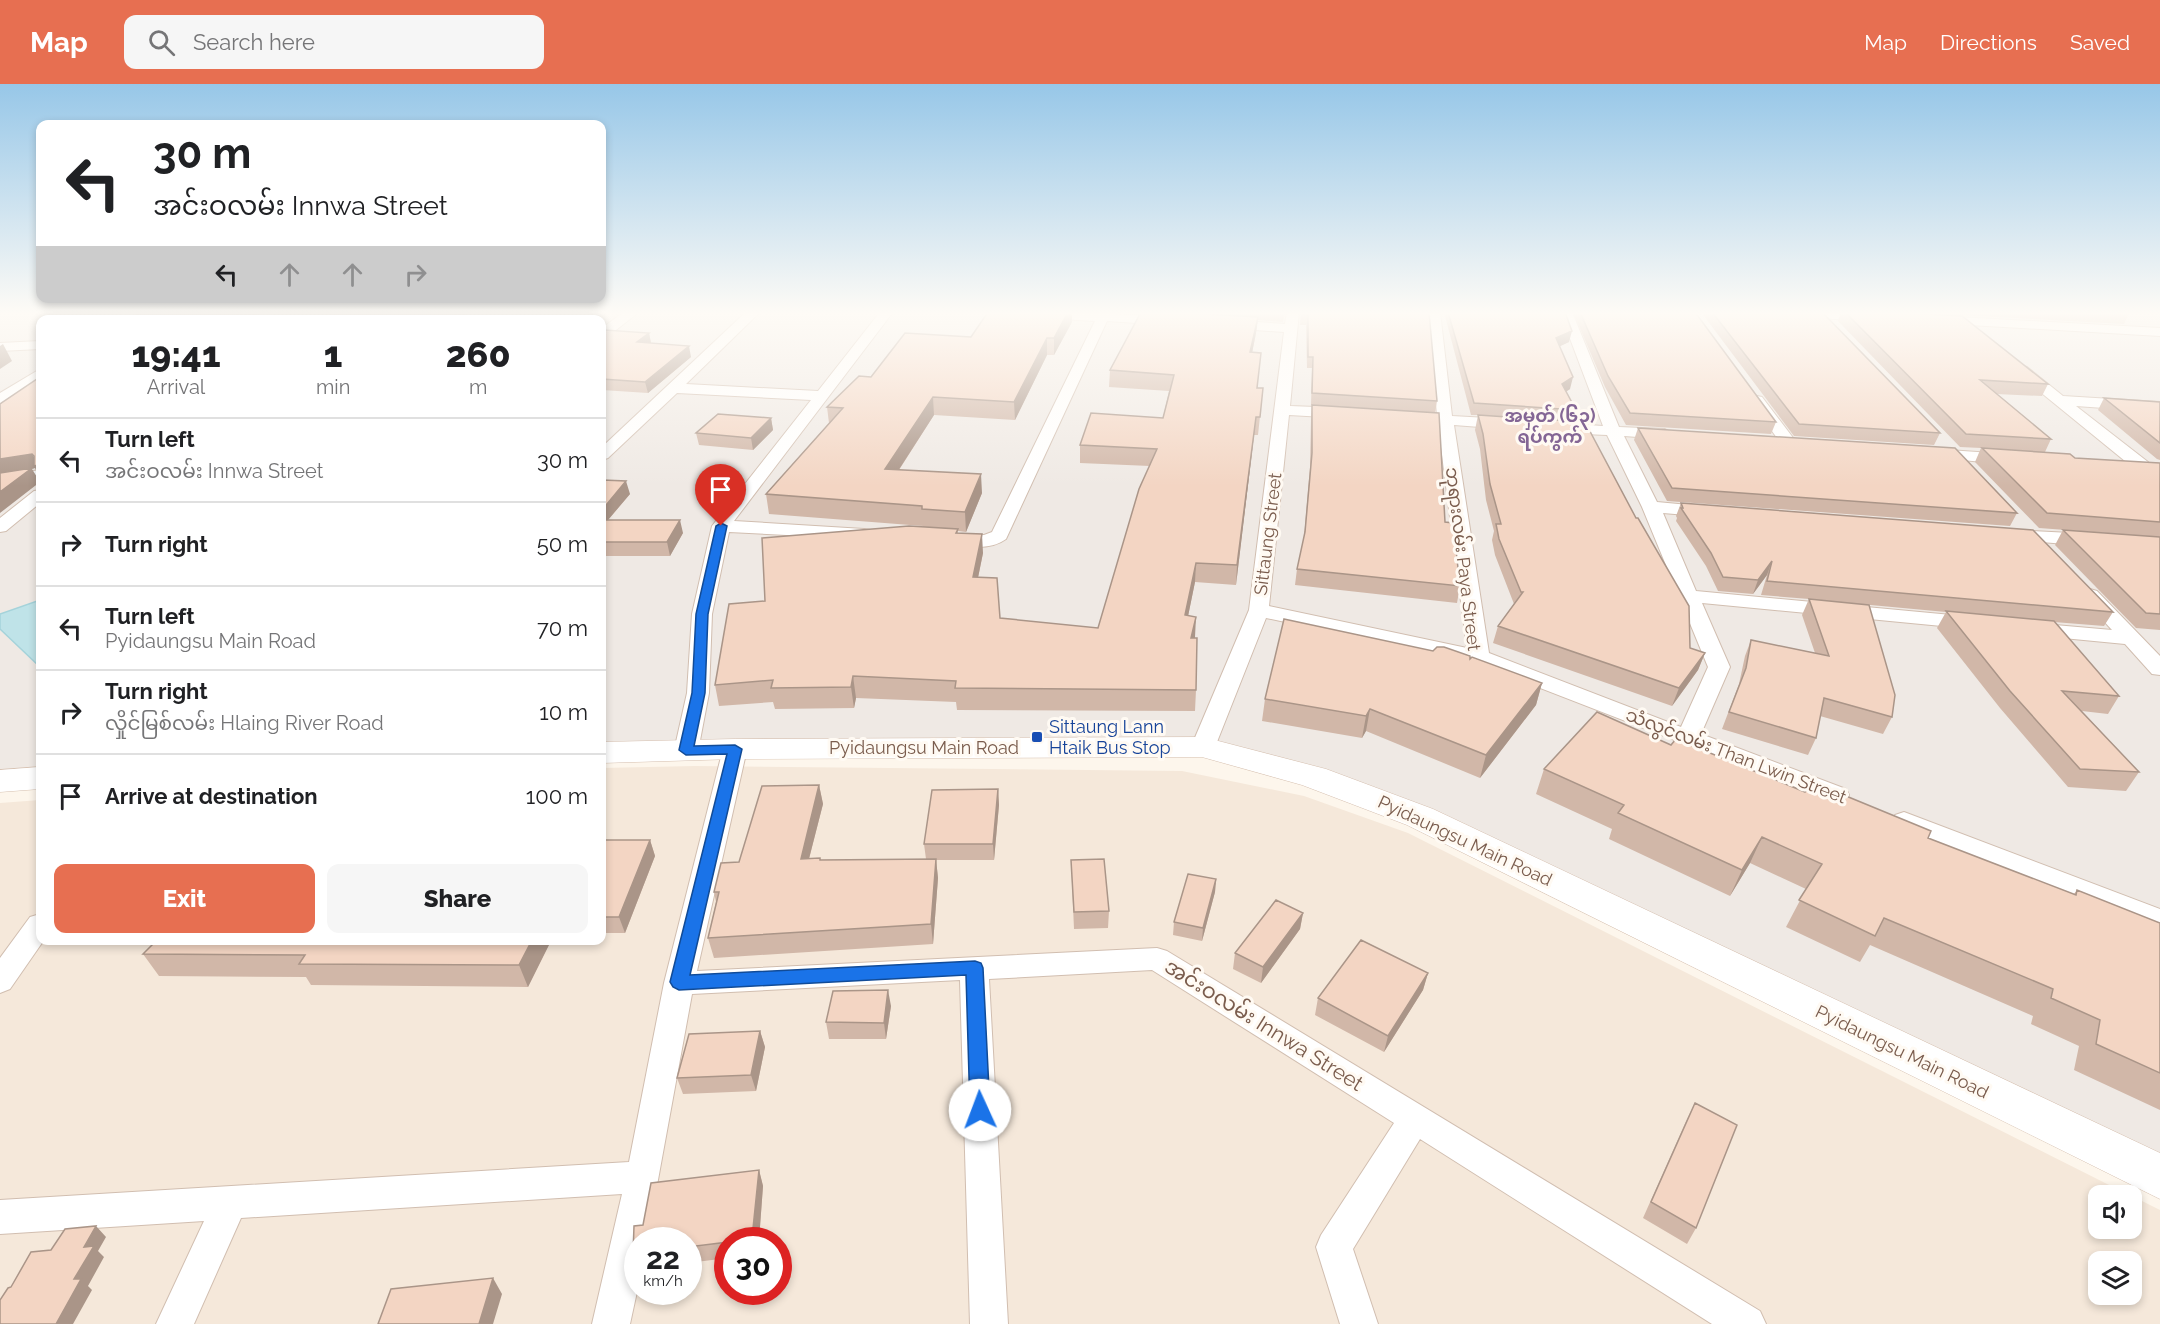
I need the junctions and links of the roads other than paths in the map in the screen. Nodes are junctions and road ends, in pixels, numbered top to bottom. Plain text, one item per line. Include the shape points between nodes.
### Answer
1 (692, 370) edge
2 (842, 370) edge
3 (1078, 370) edge
4 (1287, 370) edge
5 (1440, 370) edge
6 (1589, 370) edge
7 (2022, 370) edge
8 (36, 376) edge
9 (1747, 387) edge
10 (673, 388) junction
11 (822, 396) junction
12 (0, 399) edge
13 (2060, 400) junction
14 (2160, 406) edge
15 (1283, 410) junction
16 (1353, 414) edge
17 (1399, 417) edge
18 (1445, 420) junction
19 (1524, 425) edge
20 (1546, 427) edge
21 (1613, 431) junction
22 (1683, 435) edge
23 (1940, 439) edge
24 (1764, 441) edge
25 (606, 451) edge
26 (1922, 453) edge
27 (1956, 456) junction
28 (2026, 460) edge
29 (2119, 465) edge
30 (2142, 466) junction
31 (2160, 467) edge
32 (1971, 472) edge
33 (36, 476) edge
34 (0, 481) edge
35 (36, 498) edge
36 (1651, 507) junction
37 (1722, 513) edge
38 (2018, 520) edge
39 (721, 526) junction
40 (0, 527) edge
41 (1998, 534) edge
42 (875, 535) edge
43 (2034, 537) junction
44 (934, 538) edge
45 (2103, 541) edge
46 (2050, 554) edge
47 (2082, 587) edge
48 (1690, 596) junction
49 (1259, 610) junction
50 (1987, 624) edge
51 (2011, 627) edge
52 (2130, 638) junction
53 (1479, 657) junction
54 (2160, 669) edge
55 (1688, 737) junction
56 (1203, 747) junction
57 (735, 749) junction
58 (686, 750) junction
59 (606, 753) edge
60 (36, 778) edge
61 (0, 781) edge
62 (2160, 920) edge
63 (36, 930) edge
64 (975, 968) junction
65 (0, 981) edge
66 (679, 982) junction
67 (1415, 1118) junction
68 (643, 1177) junction
69 (2160, 1177) edge
70 (230, 1203) junction
71 (0, 1217) edge
72 (175, 1324) edge
73 (611, 1324) edge
74 (989, 1324) edge
75 (1359, 1324) edge
76 (1747, 1324) edge

1 - 10 street
2 - 11 street
3 - 44 street via 1000,535 982,541
4 - 15 street, Sittaung Street
5 - 18 street, ဘုရားလမ်း Paya Street
6 - 21 street
7 - 13 street
8 - 12 street
9 - 24 street via 1793,443
10 - 11 street
10 - 25 street
11 - 39 street
13 - 14 street
13 - 30 street
15 - 16 street
15 - 49 street, Sittaung Street
17 - 18 street
18 - 19 street
18 - 53 street, ဘုရားလမ်း Paya Street
20 - 21 street
21 - 22 street
21 - 36 street
23 - 27 street
26 - 27 street
27 - 28 street
27 - 32 street
29 - 30 street
30 - 31 street
33 - 34 street
35 - 40 street
36 - 37 street
36 - 48 street
38 - 43 street
39 - 42 street
39 - 58 street via 702,614 698,693
41 - 43 street
43 - 45 street
43 - 46 street
47 - 52 street
48 - 50 street
48 - 55 street via 1719,667
49 - 53 street, ဘုရားလမ်း Paya Street
49 - 56 street, Sittaung Street
51 - 52 street
52 - 54 street
53 - 55 street, သံလွင်လမ်း Than Lwin Street
55 - 62 street, သံလွင်လမ်း Than Lwin Street
56 - 57 main road, Pyidaungsu Main Road
56 - 69 main road, Pyidaungsu Main Road via 1314,777 1420,817
57 - 58 main road, Pyidaungsu Main Road
57 - 66 street
58 - 59 main road, Pyidaungsu Main Road
60 - 61 main road
63 - 65 street
64 - 66 street, အင်းဝလမ်း Innwa Street
64 - 67 street, အင်းဝလမ်း Innwa Street via 1157,959
64 - 74 street
66 - 68 street
67 - 75 street via 1334,1247
67 - 76 street, အင်းဝလမ်း Innwa Street
68 - 70 street
68 - 73 street
70 - 71 street
70 - 72 street

